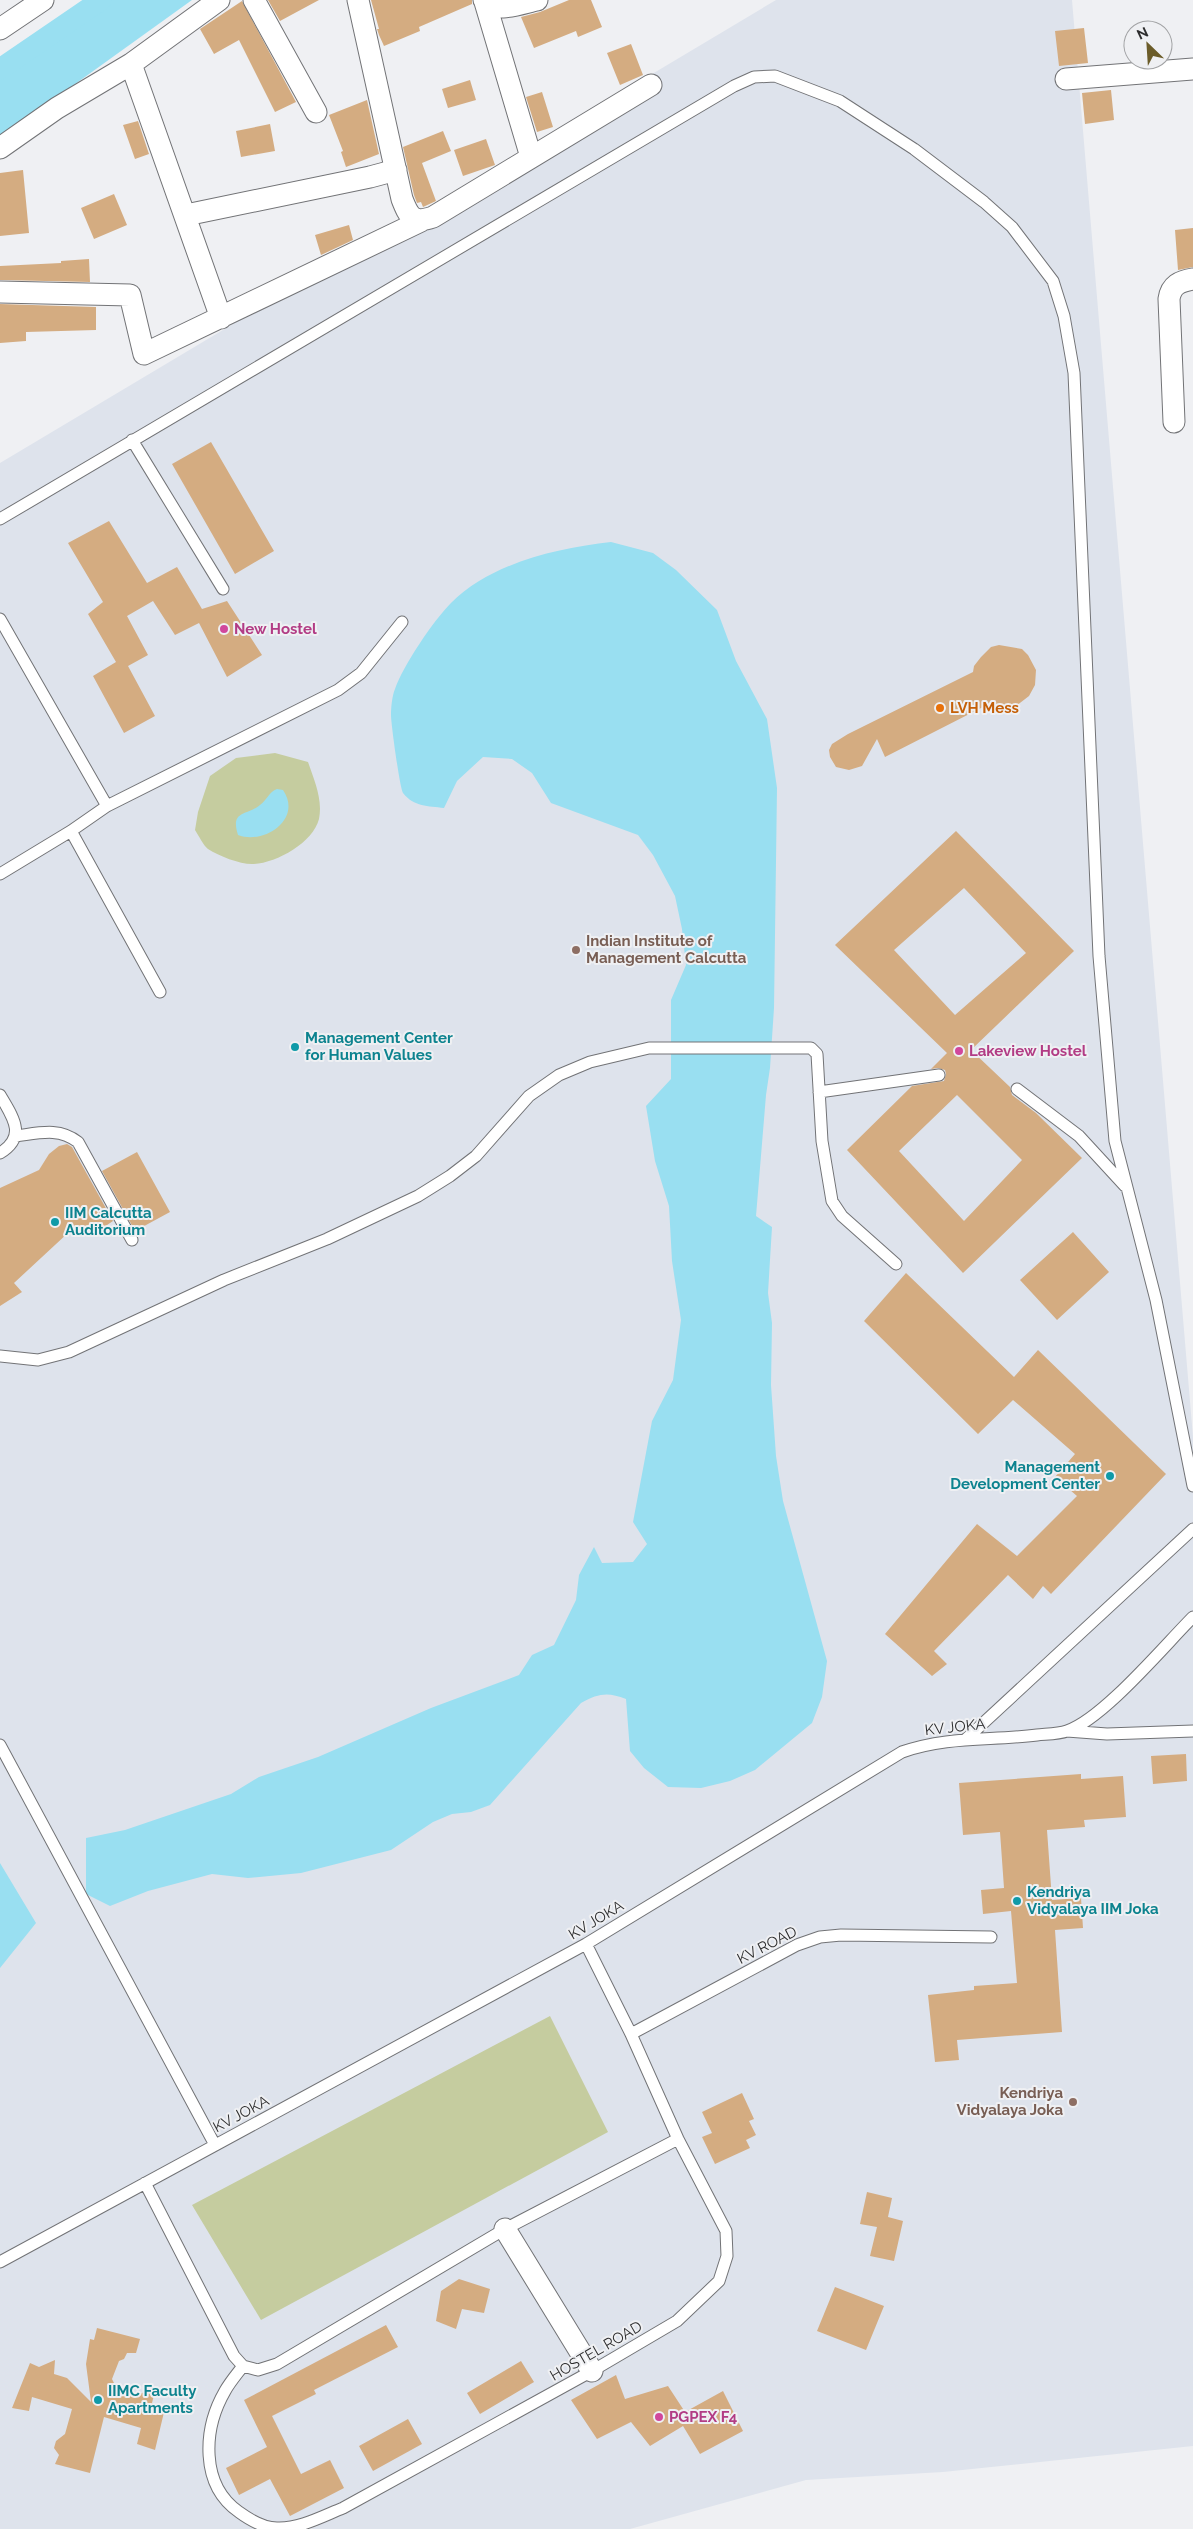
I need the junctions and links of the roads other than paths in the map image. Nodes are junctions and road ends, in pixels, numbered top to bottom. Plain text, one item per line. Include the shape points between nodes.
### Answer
1 (43, 0) edge
2 (219, 0) edge
3 (254, 0) edge
4 (358, 0) edge
5 (537, 0) edge
6 (484, 1) edge
7 (0, 29) edge
8 (131, 64) junction
9 (1193, 69) edge
10 (1066, 78) dead end
11 (651, 85) dead end
12 (316, 112) dead end
13 (0, 148) edge
14 (531, 157) junction
15 (396, 170) junction
16 (186, 216) junction
17 (422, 221) junction
18 (1193, 278) edge
19 (0, 292) edge
20 (221, 318) junction
21 (1174, 422) dead end
22 (132, 440) junction
23 (0, 519) edge
24 (223, 589) dead end
25 (0, 619) edge
26 (402, 622) dead end
27 (107, 806) junction
28 (71, 831) junction
29 (0, 874) edge
30 (160, 992) dead end
31 (939, 1075) dead end
32 (1017, 1089) dead end
33 (819, 1092) junction
34 (0, 1095) edge
35 (16, 1136) junction
36 (0, 1153) edge
37 (1127, 1188) junction
38 (132, 1240) dead end
39 (896, 1264) dead end
40 (0, 1356) edge
41 (1193, 1486) edge
42 (1193, 1529) edge
43 (1193, 1617) edge
44 (1067, 1731) junction
45 (1193, 1731) edge
46 (966, 1739) junction
47 (0, 1745) edge
48 (990, 1937) dead end
49 (586, 1944) junction
50 (631, 2034) junction
51 (678, 2139) junction
52 (216, 2145) junction
53 (145, 2183) junction
54 (505, 2229) junction
55 (0, 2262) edge
56 (243, 2366) junction
57 (592, 2371) junction

1 - 7 street
2 - 8 street
3 - 12 street
4 - 15 street
5 - 6 street via 502,7
6 - 14 street
8 - 13 street via 57,108
8 - 16 street
9 - 10 street
11 - 14 street
14 - 17 street
15 - 16 street
15 - 17 street via 408,213 415,220
16 - 20 street
17 - 20 street
18 - 21 street via 1170,290
19 - 20 street via 130,295 144,354
22 - 23 lane
22 - 24 lane
22 - 37 lane via 725,91 754,77 775,76 840,101 914,149 1012,227 1053,281 1064,316 1074,373 1099,956 1115,1140
25 - 27 lane
26 - 27 lane via 361,673 338,690
27 - 28 lane
28 - 29 lane
28 - 30 lane
31 - 33 lane
32 - 37 lane via 1079,1136
33 - 39 lane via 822,1141 832,1201 842,1216
33 - 40 lane via 817,1054 812,1048 649,1048 590,1062 559,1075 529,1096 476,1156 410,1200 327,1239 224,1280 69,1352 38,1360
34 - 35 lane via 15,1122
35 - 36 lane
35 - 38 lane via 53,1131 68,1134 78,1142
37 - 41 lane via 1156,1300
42 - 46 lane
43 - 44 lane, KV JOKA via 1097,1714
44 - 45 lane via 1107,1734
44 - 46 lane, KV JOKA via 1014,1738
46 - 49 lane, KV JOKA via 926,1743 902,1752
47 - 52 lane
48 - 50 lane, KV ROAD via 820,1937 797,1945
49 - 50 lane, HOSTEL ROAD
49 - 52 lane, KV JOKA
50 - 51 lane, HOSTEL ROAD
51 - 54 lane
51 - 57 lane, HOSTEL ROAD via 726,2231 726,2256 719,2281 677,2321
52 - 53 lane, KV JOKA
53 - 55 lane, KV JOKA
53 - 56 lane via 234,2356
54 - 56 lane via 276,2364 258,2370
54 - 57 street
56 - 57 lane, HOSTEL ROAD via 225,2390 214,2416 208,2453 213,2481 225,2502 252,2522 277,2528 308,2522 343,2508

